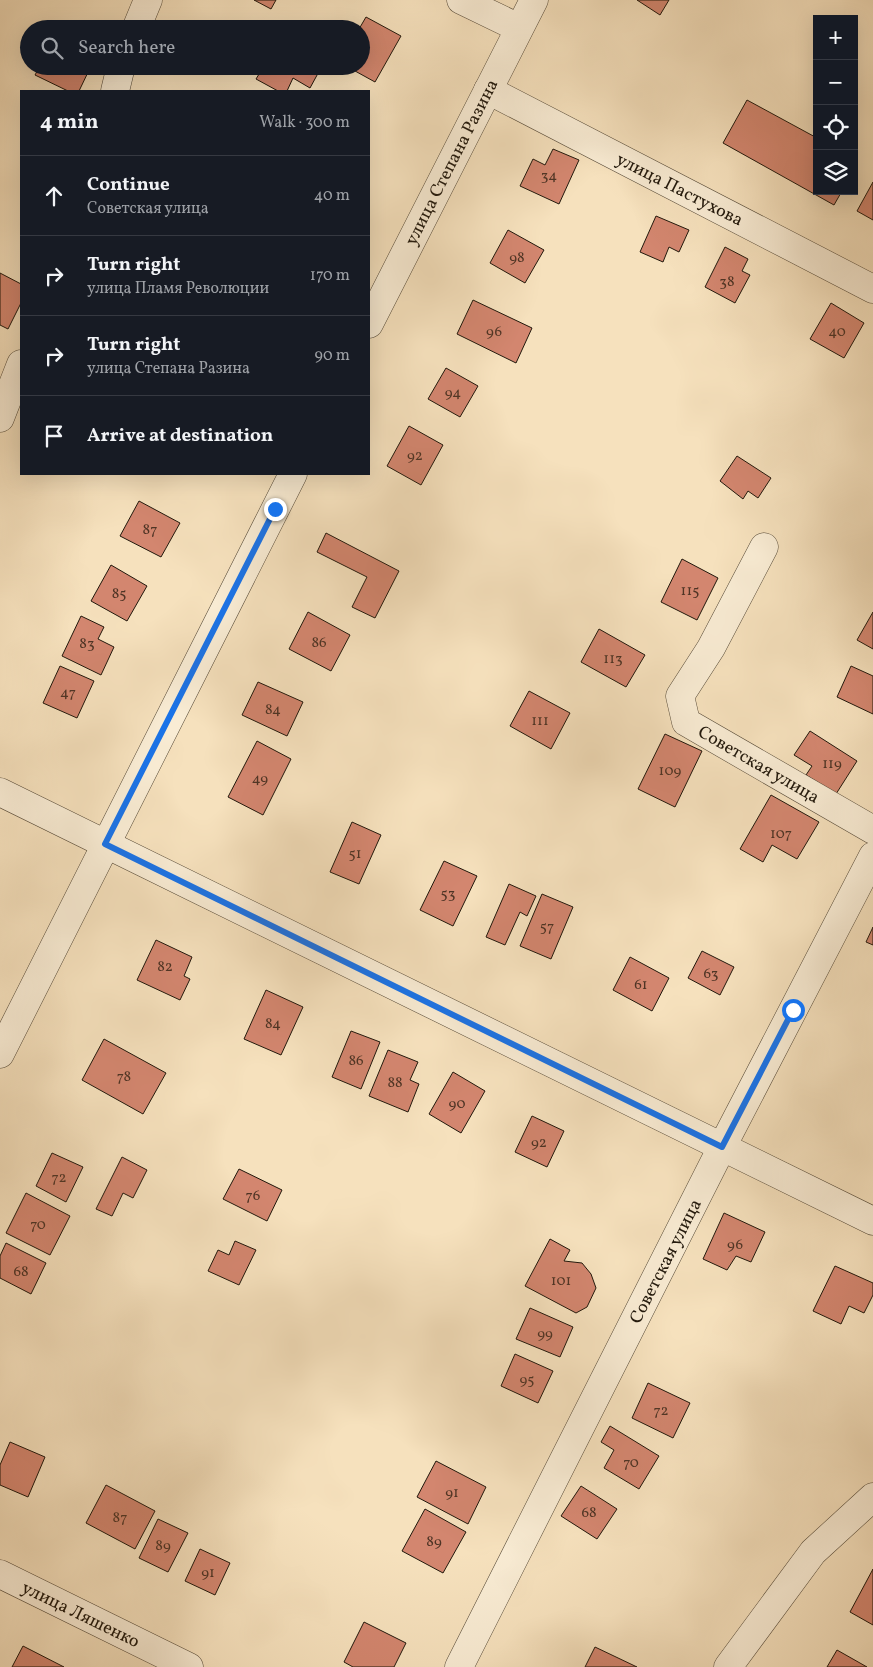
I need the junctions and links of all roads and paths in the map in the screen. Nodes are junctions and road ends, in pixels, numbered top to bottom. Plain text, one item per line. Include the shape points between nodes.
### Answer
1 (148, 0) edge
2 (462, 0) edge
3 (534, 0) edge
4 (140, 20) edge
5 (519, 28) junction
6 (119, 75) edge
7 (115, 90) edge
8 (488, 90) junction
9 (873, 289) edge
10 (370, 322) edge
11 (20, 367) edge
12 (0, 418) edge
13 (292, 475) edge
14 (764, 547) dead end
15 (0, 792) edge
16 (873, 830) edge
17 (105, 844) junction
18 (873, 856) edge
19 (0, 1054) edge
20 (722, 1147) junction
21 (873, 1222) edge
22 (873, 1497) edge
23 (0, 1574) edge
24 (189, 1667) edge
25 (459, 1667) edge
26 (728, 1667) edge

1 - 4 street
2 - 5 street
3 - 5 street, улица Степана Разина
5 - 8 street, улица Степана Разина
6 - 7 street
8 - 9 street, улица Пастухова
8 - 10 street, улица Степана Разина
11 - 12 street
13 - 17 street
14 - 16 street, Советская улица via 711,648 680,696 686,722
15 - 17 street
17 - 19 street
17 - 20 street
18 - 20 street, Советская улица
20 - 21 street
20 - 25 street, Советская улица
22 - 26 street via 813,1552
23 - 24 street, улица Ляшенко

